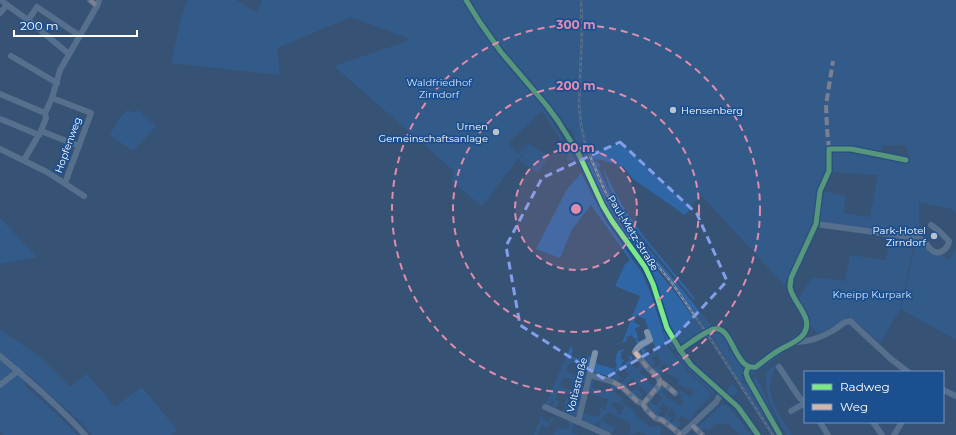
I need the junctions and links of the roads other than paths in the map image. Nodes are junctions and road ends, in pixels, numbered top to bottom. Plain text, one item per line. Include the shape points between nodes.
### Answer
1 (1, 0) edge
2 (90, 0) edge
3 (466, 0) edge
4 (98, 3) edge
5 (6, 5) junction
6 (0, 13) edge
7 (28, 20) junction
8 (80, 36) junction
9 (69, 54) junction
10 (11, 56) dead end
11 (57, 83) junction
12 (0, 94) edge
13 (52, 98) junction
14 (45, 113) junction
15 (0, 120) edge
16 (40, 133) junction
17 (79, 146) junction
18 (0, 148) edge
19 (24, 160) junction
20 (906, 160) dead end
21 (65, 183) junction
22 (84, 196) dead end
23 (816, 224) junction
24 (931, 225) dead end
25 (648, 332) dead end
26 (796, 342) junction
27 (680, 350) junction
28 (595, 353) dead end
29 (0, 356) edge
30 (748, 367) junction
31 (779, 368) dead end
32 (18, 371) junction
33 (907, 371) edge
34 (590, 375) junction
35 (660, 382) junction
36 (0, 385) edge
37 (944, 390) edge
38 (675, 392) dead end
39 (722, 392) junction
40 (956, 396) edge
41 (804, 402) edge
42 (643, 404) junction
43 (804, 404) edge
44 (545, 407) dead end
45 (791, 411) dead end
46 (578, 422) junction
47 (821, 423) edge
48 (874, 423) edge
49 (901, 423) edge
50 (692, 425) junction
51 (85, 435) edge
52 (608, 435) edge
53 (681, 435) edge
54 (702, 435) edge
55 (758, 435) edge
56 (780, 435) edge
57 (828, 435) edge
58 (882, 435) edge
59 (894, 435) edge

1 - 5 street
2 - 4 street
3 - 27 street, Paul-Metz-Straße via 501,52 554,116 578,153 612,222 645,267 667,328
4 - 8 street
5 - 6 street
5 - 7 street
7 - 8 street via 37,7
7 - 9 street
8 - 9 street
9 - 11 street via 60,70
10 - 11 street
11 - 13 street
12 - 14 street
13 - 14 street
13 - 17 street, Hopfenweg via 91,113
14 - 16 street via 46,118
15 - 16 street
16 - 17 street
16 - 19 street
17 - 21 street, Hopfenweg
18 - 19 street
19 - 21 street
20 - 23 street via 851,149 829,149 829,172 820,191
21 - 22 street
23 - 24 street via 922,239 932,251 940,252 949,241
23 - 26 street via 790,285 807,324
25 - 35 street via 650,340 640,345 636,352
26 - 30 street via 780,349 756,367
26 - 33 street via 817,339 850,321 891,360
27 - 30 street via 706,332 719,329 728,337
27 - 39 street, Paul-Metz-Straße via 691,365
28 - 34 street, Voltastraße
29 - 32 street
30 - 56 street via 748,379
31 - 41 street
32 - 36 street
32 - 51 street
34 - 42 street via 613,382
34 - 46 street, Voltastraße
35 - 38 street
35 - 42 street
37 - 40 street
39 - 50 street via 716,402
39 - 55 street, Paul-Metz-Straße via 738,407
42 - 53 street via 655,418 662,420
43 - 45 street
44 - 46 street
46 - 52 street
47 - 57 street
48 - 58 street
49 - 59 street
50 - 53 street
50 - 54 street

